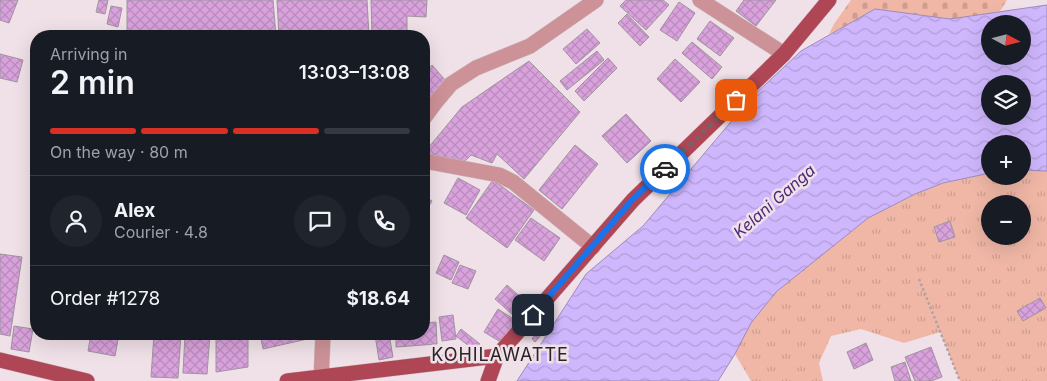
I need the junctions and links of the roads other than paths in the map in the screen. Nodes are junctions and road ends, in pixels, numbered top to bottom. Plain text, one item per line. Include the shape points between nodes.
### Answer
1 (596, 0) edge
2 (700, 0) edge
3 (829, 0) edge
4 (784, 54) junction
5 (430, 110) edge
6 (430, 162) edge
7 (593, 247) junction
8 (323, 340) edge
9 (497, 356) junction
10 (0, 360) edge
11 (321, 379) edge
12 (87, 381) edge
13 (287, 381) edge
14 (488, 381) edge

1 - 5 street via 530,46 476,68 451,84
2 - 4 street
3 - 4 main road
4 - 7 main road via 632,200
6 - 7 street via 498,175 513,182
7 - 9 main road
8 - 11 street
9 - 11 main road
9 - 14 main road
10 - 12 main road
11 - 13 main road

